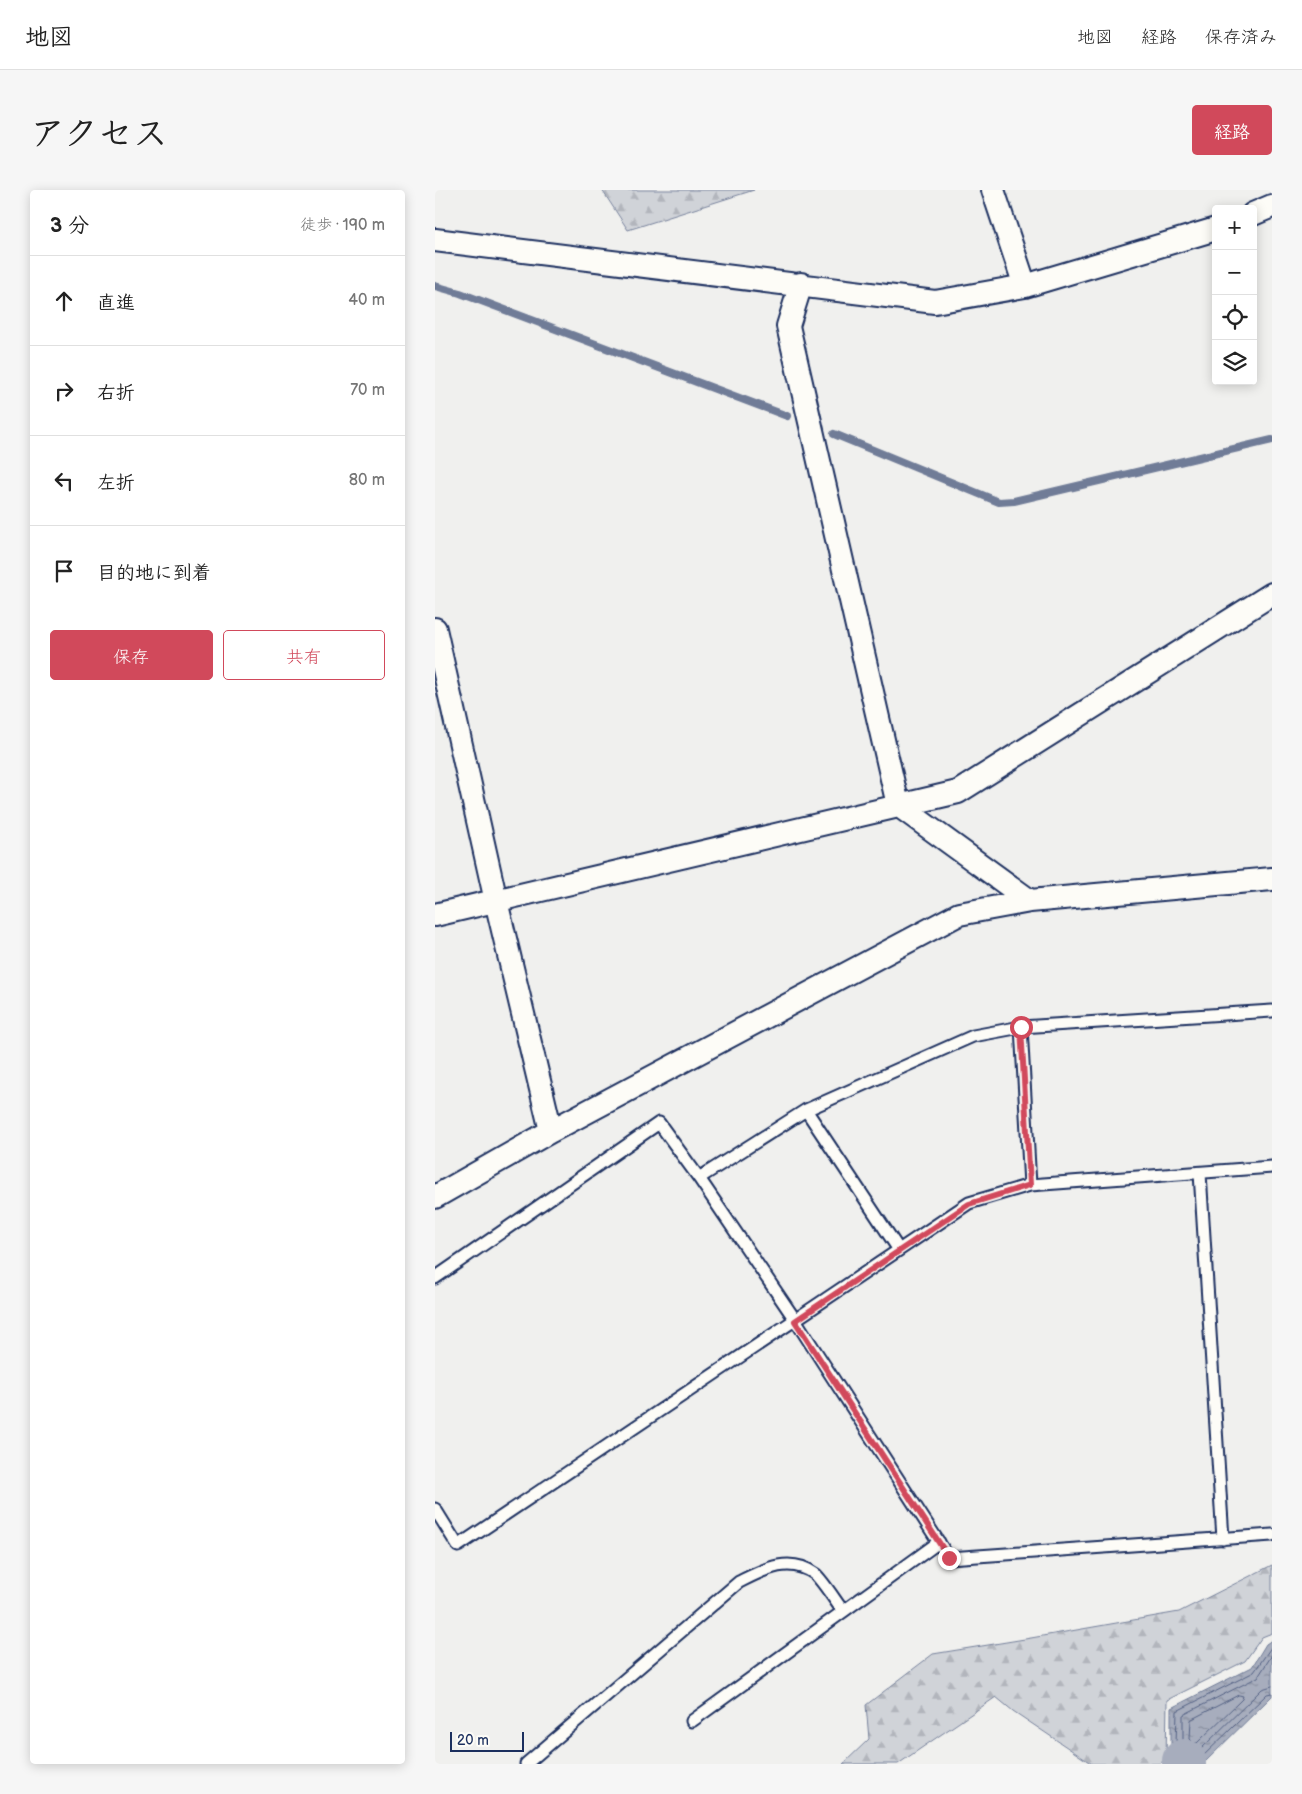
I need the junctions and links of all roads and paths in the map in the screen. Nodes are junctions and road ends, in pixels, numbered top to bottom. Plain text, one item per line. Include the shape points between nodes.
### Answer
1 (993, 190) edge
2 (1272, 206) edge
3 (1257, 212) edge
4 (1212, 230) edge
5 (435, 240) edge
6 (801, 284) junction
7 (1025, 286) junction
8 (1272, 594) edge
9 (435, 629) edge
10 (898, 805) junction
11 (1272, 879) edge
12 (496, 901) junction
13 (1031, 901) junction
14 (435, 915) edge
15 (1272, 1011) edge
16 (1021, 1027) junction
17 (805, 1110) junction
18 (551, 1132) junction
19 (1272, 1167) edge
20 (1200, 1172) junction
21 (699, 1178) junction
22 (1030, 1185) junction
23 (435, 1197) edge
24 (899, 1250) junction
25 (435, 1278) edge
26 (795, 1321) junction
27 (435, 1509) edge
28 (1272, 1535) edge
29 (1223, 1539) junction
30 (939, 1542) junction
31 (843, 1611) junction
32 (692, 1721) dead end
33 (526, 1764) edge

1 - 7 street
2 - 3 street
4 - 7 street
5 - 6 street
6 - 7 street via 935,302
6 - 10 street via 788,326
8 - 10 street via 958,792
9 - 12 street
10 - 12 street
10 - 13 street
11 - 13 street
12 - 14 street
12 - 18 street
13 - 18 street via 959,914
15 - 16 lane
16 - 17 lane via 973,1036
16 - 22 lane
17 - 21 lane
17 - 24 lane
18 - 23 street
19 - 20 lane
20 - 22 lane
20 - 29 lane
21 - 25 lane via 659,1123
21 - 26 lane
22 - 24 lane via 969,1204
24 - 26 lane
26 - 27 lane via 459,1546
26 - 30 lane
28 - 29 lane
29 - 30 lane via 949,1558
30 - 31 lane
31 - 32 lane
31 - 33 lane via 815,1575 796,1565 771,1567 739,1582

